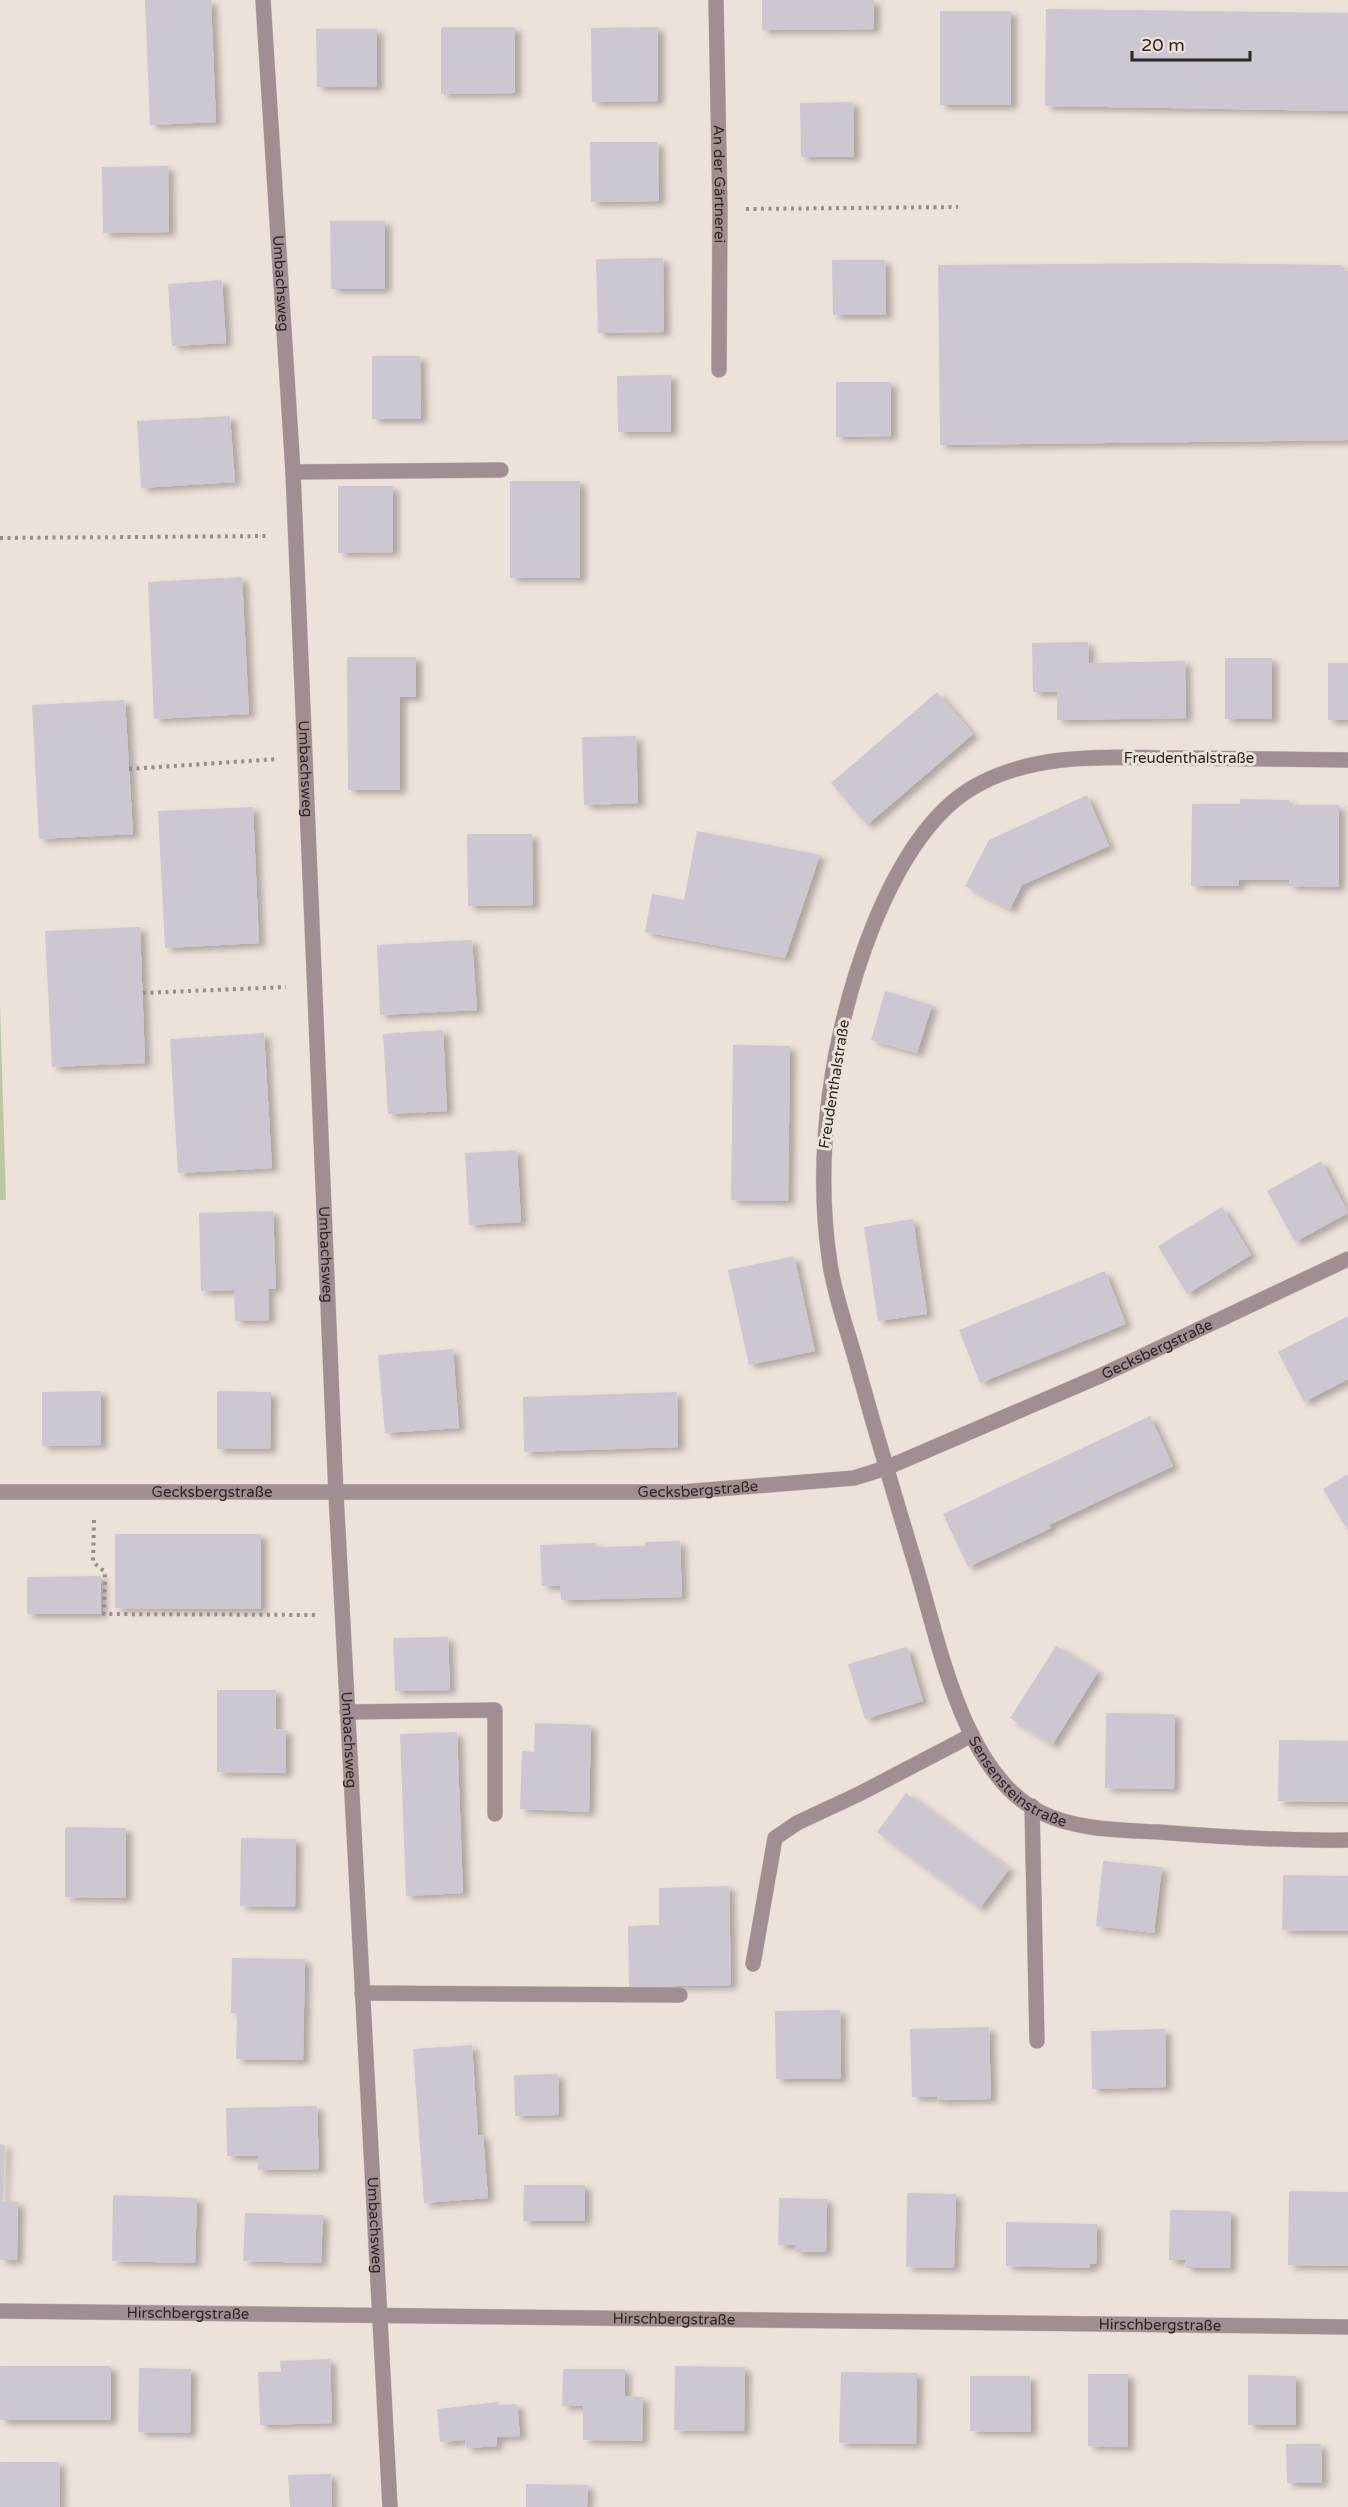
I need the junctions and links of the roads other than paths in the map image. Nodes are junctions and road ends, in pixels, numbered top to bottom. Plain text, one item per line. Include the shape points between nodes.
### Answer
1 (263, 0) edge
2 (716, 0) edge
3 (718, 370) dead end
4 (501, 470) dead end
5 (293, 472) junction
6 (1348, 760) edge
7 (1348, 1260) edge
8 (886, 1468) junction
9 (0, 1492) edge
10 (336, 1494) junction
11 (347, 1712) junction
12 (972, 1735) junction
13 (1032, 1806) junction
14 (495, 1814) dead end
15 (1348, 1840) edge
16 (753, 1964) dead end
17 (362, 1993) junction
18 (680, 1995) dead end
19 (1037, 2041) dead end
20 (0, 2311) edge
21 (380, 2315) junction
22 (1348, 2326) edge
23 (390, 2507) edge

1 - 5 street, Umbachsweg
2 - 3 street, An der Gärtnerei
4 - 5 street
5 - 10 street, Umbachsweg
6 - 8 street, Freudenthalstraße via 1072,758 1021,766 971,789 940,814 917,844 883,902 859,962 831,1080 823,1154 830,1266
7 - 8 street, Gecksbergstraße via 1100,1376
8 - 10 street, Gecksbergstraße via 854,1478 682,1492
8 - 12 street, Sensensteinstraße via 961,1713
9 - 10 street, Gecksbergstraße
10 - 11 street, Umbachsweg
11 - 14 street via 495,1710
11 - 17 street, Umbachsweg
12 - 13 street, Sensensteinstraße via 1006,1787
12 - 16 street via 797,1823 775,1838
13 - 15 street, Sensensteinstraße via 1041,1813 1090,1827 1269,1841
13 - 19 street
17 - 18 street
17 - 21 street, Umbachsweg
20 - 21 street, Hirschbergstraße
21 - 22 street, Hirschbergstraße
21 - 23 street, Umbachsweg

